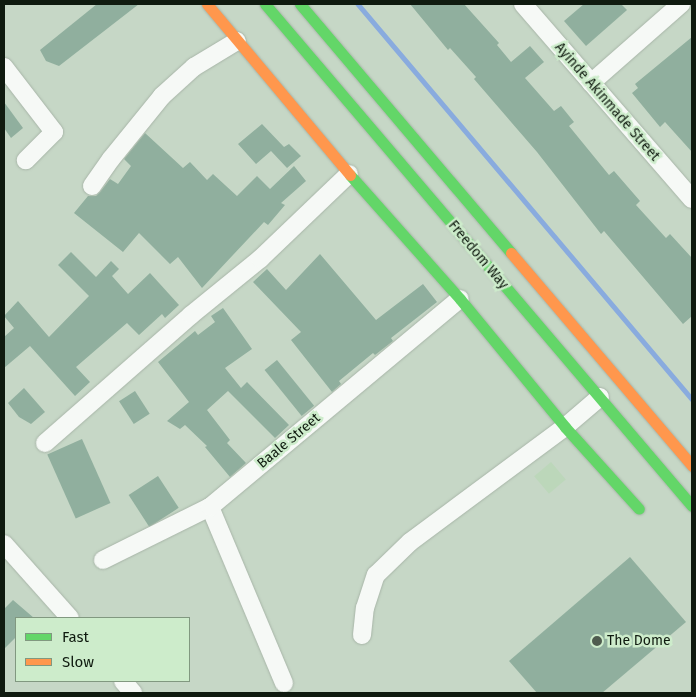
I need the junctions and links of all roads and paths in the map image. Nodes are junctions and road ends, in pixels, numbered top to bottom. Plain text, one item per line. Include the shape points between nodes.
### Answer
1 (207, 4) edge
2 (265, 4) edge
3 (300, 4) edge
4 (523, 4) edge
5 (681, 4) edge
6 (237, 41) junction
7 (4, 67) edge
8 (591, 83) junction
9 (26, 160) dead end
10 (349, 174) junction
11 (92, 186) dead end
12 (692, 200) edge
13 (460, 299) junction
14 (600, 397) junction
15 (565, 427) junction
16 (45, 443) dead end
17 (692, 466) edge
18 (692, 506) edge
19 (210, 507) junction
20 (639, 509) dead end
21 (4, 544) edge
22 (103, 560) dead end
23 (69, 617) edge
24 (362, 635) dead end
25 (124, 682) edge
26 (284, 683) dead end
27 (133, 693) edge

1 - 6 main road
2 - 14 main road, Freedom Way
3 - 17 main road, Freedom Way
4 - 8 street, Ayinde Akinmade Street
5 - 8 street
6 - 10 main road
6 - 11 street via 194,67 162,96
7 - 9 street via 54,132
8 - 12 street, Ayinde Akinmade Street
10 - 13 main road
10 - 16 street via 260,259
13 - 15 main road
13 - 19 street, Baale Street
14 - 15 street
14 - 18 main road, Freedom Way
15 - 20 main road
15 - 24 street via 410,542 376,574 364,608
19 - 22 street, Baale Street
19 - 26 street
21 - 23 street
25 - 27 street

